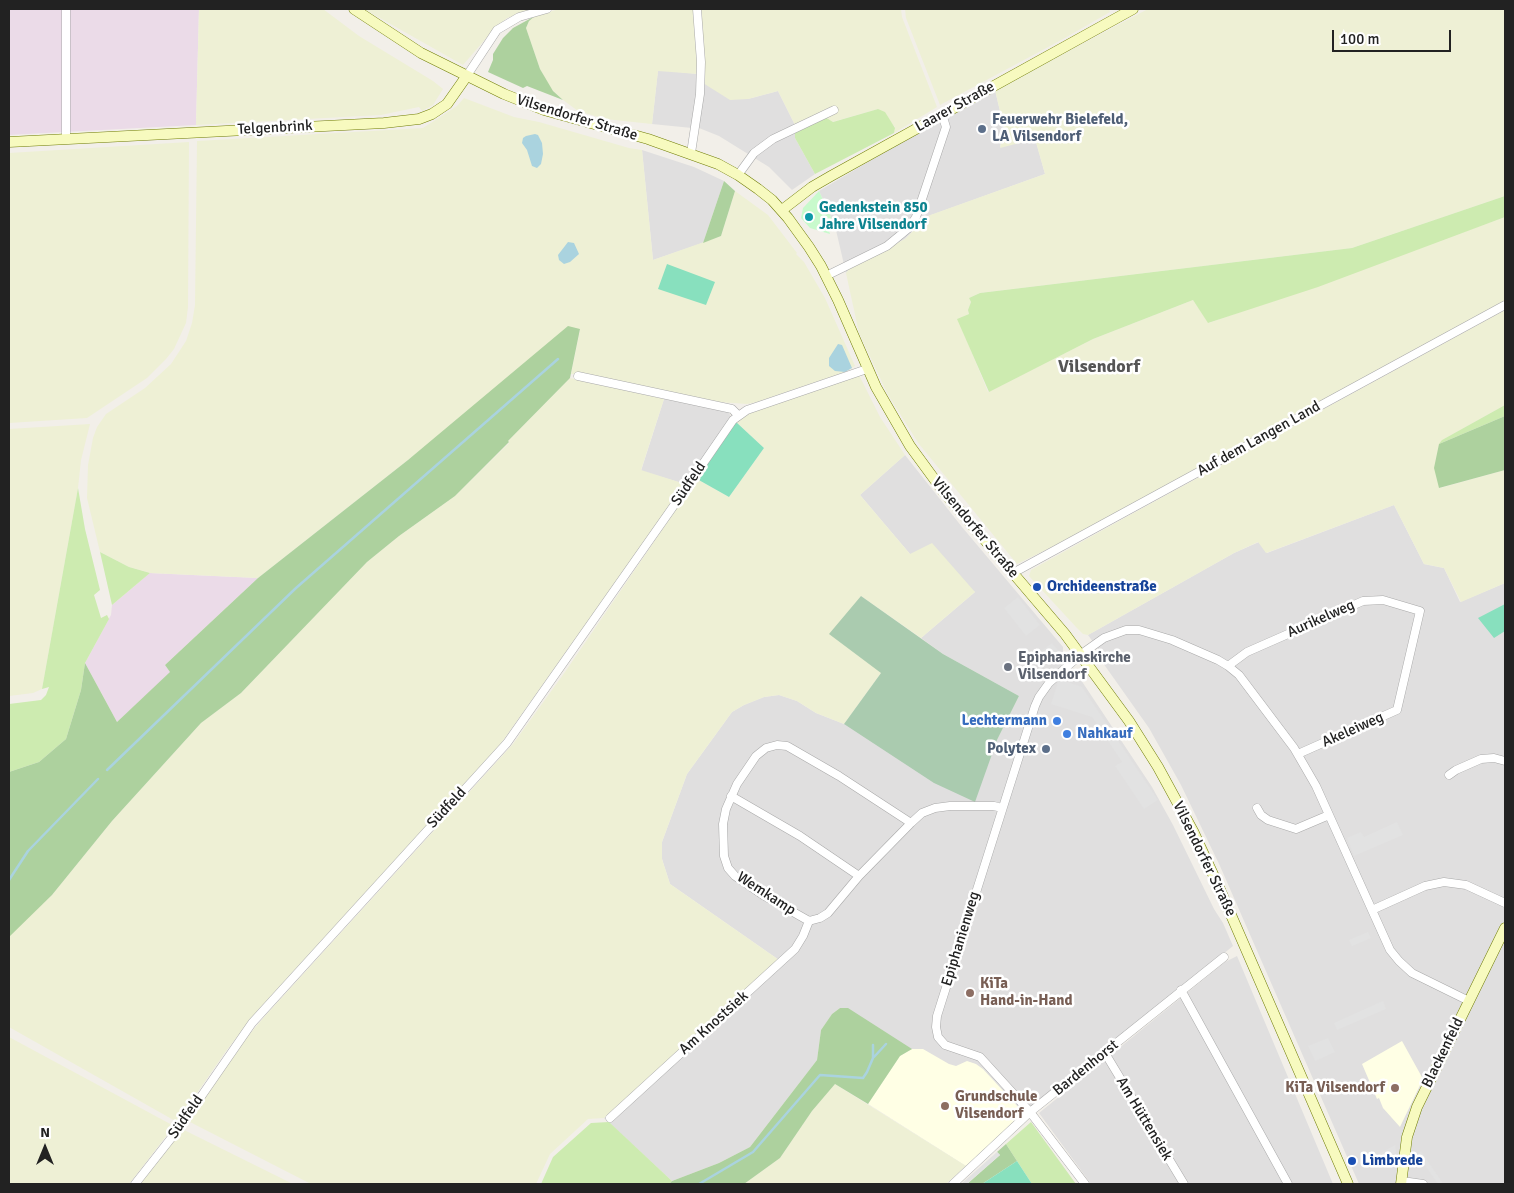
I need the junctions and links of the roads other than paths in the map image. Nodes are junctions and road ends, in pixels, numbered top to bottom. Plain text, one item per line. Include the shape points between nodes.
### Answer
1 (66, 9) edge
2 (354, 9) edge
3 (546, 9) edge
4 (697, 9) edge
5 (1133, 9) edge
6 (466, 77) junction
7 (834, 110) dead end
8 (942, 114) junction
9 (66, 139) junction
10 (9, 142) edge
11 (691, 153) junction
12 (738, 175) junction
13 (782, 210) junction
14 (826, 276) junction
15 (1505, 305) edge
16 (867, 369) junction
17 (578, 376) dead end
18 (738, 415) junction
19 (1014, 573) junction
20 (1420, 612) joint
21 (1080, 655) junction
22 (1228, 666) junction
23 (1298, 754) junction
24 (1505, 761) edge
25 (1449, 775) dead end
26 (731, 796) junction
27 (1002, 808) junction
28 (1257, 808) dead end
29 (1329, 815) junction
30 (911, 823) junction
31 (859, 876) junction
32 (1505, 903) edge
33 (1372, 910) junction
34 (809, 921) junction
35 (1505, 928) edge
36 (1224, 957) dead end
37 (1181, 990) junction
38 (1469, 1001) junction
39 (1104, 1054) junction
40 (1030, 1112) junction
41 (610, 1118) dead end
42 (1402, 1183) edge
43 (135, 1184) edge
44 (953, 1184) edge
45 (1085, 1184) edge
46 (1184, 1184) edge
47 (1288, 1184) edge
48 (1348, 1184) edge
49 (1423, 1184) edge

1 - 9 street
2 - 6 main road, Vilsendorfer Straße
3 - 6 street via 497,30
4 - 11 street via 700,94
5 - 8 main road, Laarer Straße
6 - 9 main road, Telgenbrink via 447,104 419,119
6 - 11 main road, Vilsendorfer Straße via 544,110
7 - 12 street via 773,139 754,153
8 - 13 main road, Laarer Straße via 820,182
8 - 14 street via 946,127 910,227 887,246
9 - 10 main road, Telgenbrink
11 - 12 main road, Vilsendorfer Straße
12 - 13 main road, Vilsendorfer Straße
13 - 14 main road, Vilsendorfer Straße
14 - 16 main road, Vilsendorfer Straße
15 - 19 street, Auf dem Langen Land
16 - 18 street
16 - 19 main road, Vilsendorfer Straße via 888,411 922,463
17 - 18 street via 732,409
18 - 43 street, Südfeld via 507,743 252,1023 180,1127
19 - 21 main road, Vilsendorfer Straße
20 - 22 street, Aurikelweg via 1383,600 1363,601 1248,652
20 - 23 street, Akeleiweg via 1397,710
21 - 22 street via 1104,638 1126,630 1139,630 1172,640
21 - 27 street, Epiphanienweg via 1049,683 1039,697
21 - 48 main road, Vilsendorfer Straße via 1145,744 1194,833
22 - 23 street via 1257,697
23 - 29 street
24 - 25 street via 1481,759
26 - 30 street, Wemkamp via 756,756 766,748 787,746
26 - 31 street via 800,836
26 - 34 street, Wemkamp via 723,824 724,856 728,868 763,895
27 - 30 street, Wemkamp via 935,808 922,813
27 - 40 street, Epiphanienweg via 936,1027 938,1037 945,1045 980,1057
28 - 29 street via 1268,820 1296,829
29 - 33 street
30 - 31 street, Wemkamp
31 - 34 street, Wemkamp via 828,913
32 - 33 street via 1466,885 1444,882 1425,886
33 - 38 street via 1399,962 1412,973
34 - 41 street, Am Knostsiek via 795,949
35 - 38 main road, Blackenfeld
36 - 37 street, Bardenhorst
37 - 39 street, Bardenhorst
37 - 47 street
38 - 42 main road, Blackenfeld via 1414,1116 1407,1137
39 - 40 street, Bardenhorst
39 - 46 street, Am Hüttensiek
40 - 44 street, Bardenhorst
40 - 45 street, Epiphanienweg
42 - 49 street

